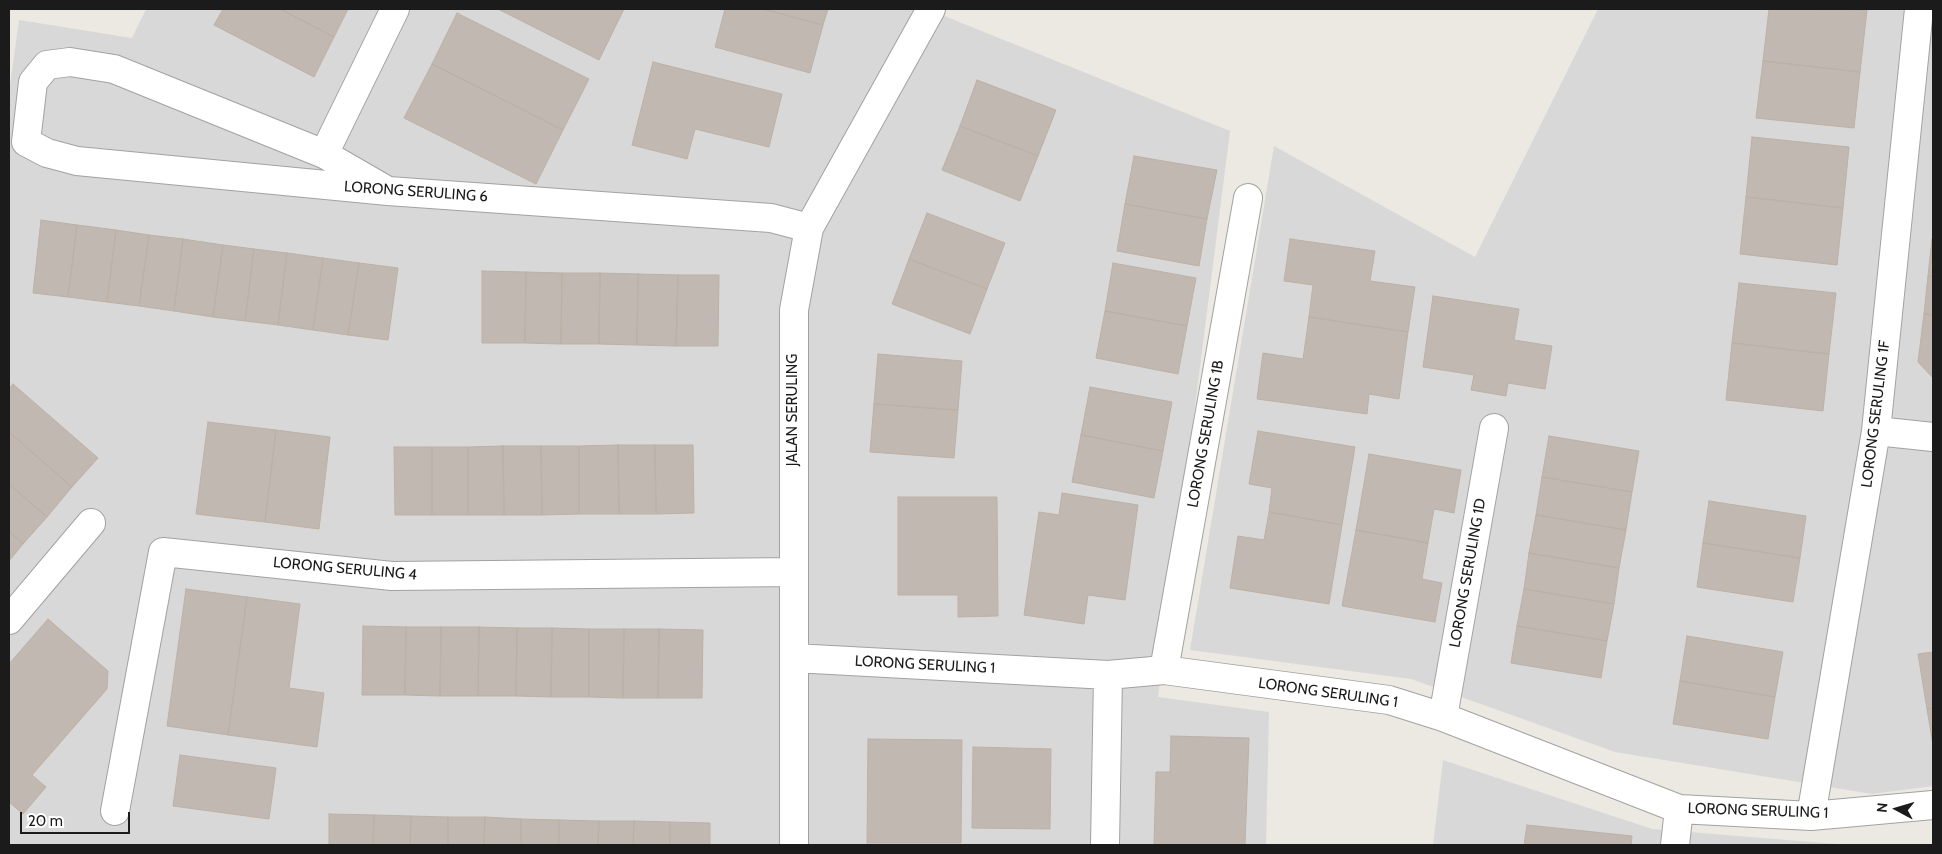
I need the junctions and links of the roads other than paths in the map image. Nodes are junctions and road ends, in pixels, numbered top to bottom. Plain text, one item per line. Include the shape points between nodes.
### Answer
1 (395, 9) edge
2 (931, 9) edge
3 (1918, 9) edge
4 (324, 154) junction
5 (388, 191) junction
6 (1248, 198) dead end
7 (809, 228) junction
8 (1494, 428) dead end
9 (1876, 432) junction
10 (1933, 437) edge
11 (91, 523) dead end
12 (793, 572) junction
13 (9, 620) edge
14 (794, 658) junction
15 (1164, 670) junction
16 (1108, 675) junction
17 (1443, 717) junction
18 (1933, 805) edge
19 (1679, 809) junction
20 (115, 811) dead end
21 (1812, 816) junction
22 (794, 845) edge
23 (1105, 845) edge
24 (1675, 845) edge

1 - 4 street
2 - 7 street, JALAN SERULING
3 - 9 street, LORONG SERULING 1F
4 - 5 street
4 - 5 street, LORONG SERULING 6 via 114,69 70,62 47,65 33,82 26,142 47,153 77,161
5 - 7 street, LORONG SERULING 6 via 771,218
6 - 15 street, LORONG SERULING 1B
7 - 12 street, JALAN SERULING via 794,310
8 - 17 street, LORONG SERULING 1D
9 - 10 street
9 - 21 street, LORONG SERULING 1F
11 - 13 street
12 - 14 street, JALAN SERULING
12 - 20 street, LORONG SERULING 4 via 392,576 163,552
14 - 16 street, LORONG SERULING 1
14 - 22 street, JALAN SERULING
15 - 16 street, LORONG SERULING 1
15 - 17 street, LORONG SERULING 1 via 1389,700
16 - 23 street
17 - 19 street, LORONG SERULING 1
18 - 21 street, LORONG SERULING 1
19 - 21 street, LORONG SERULING 1
19 - 24 street

